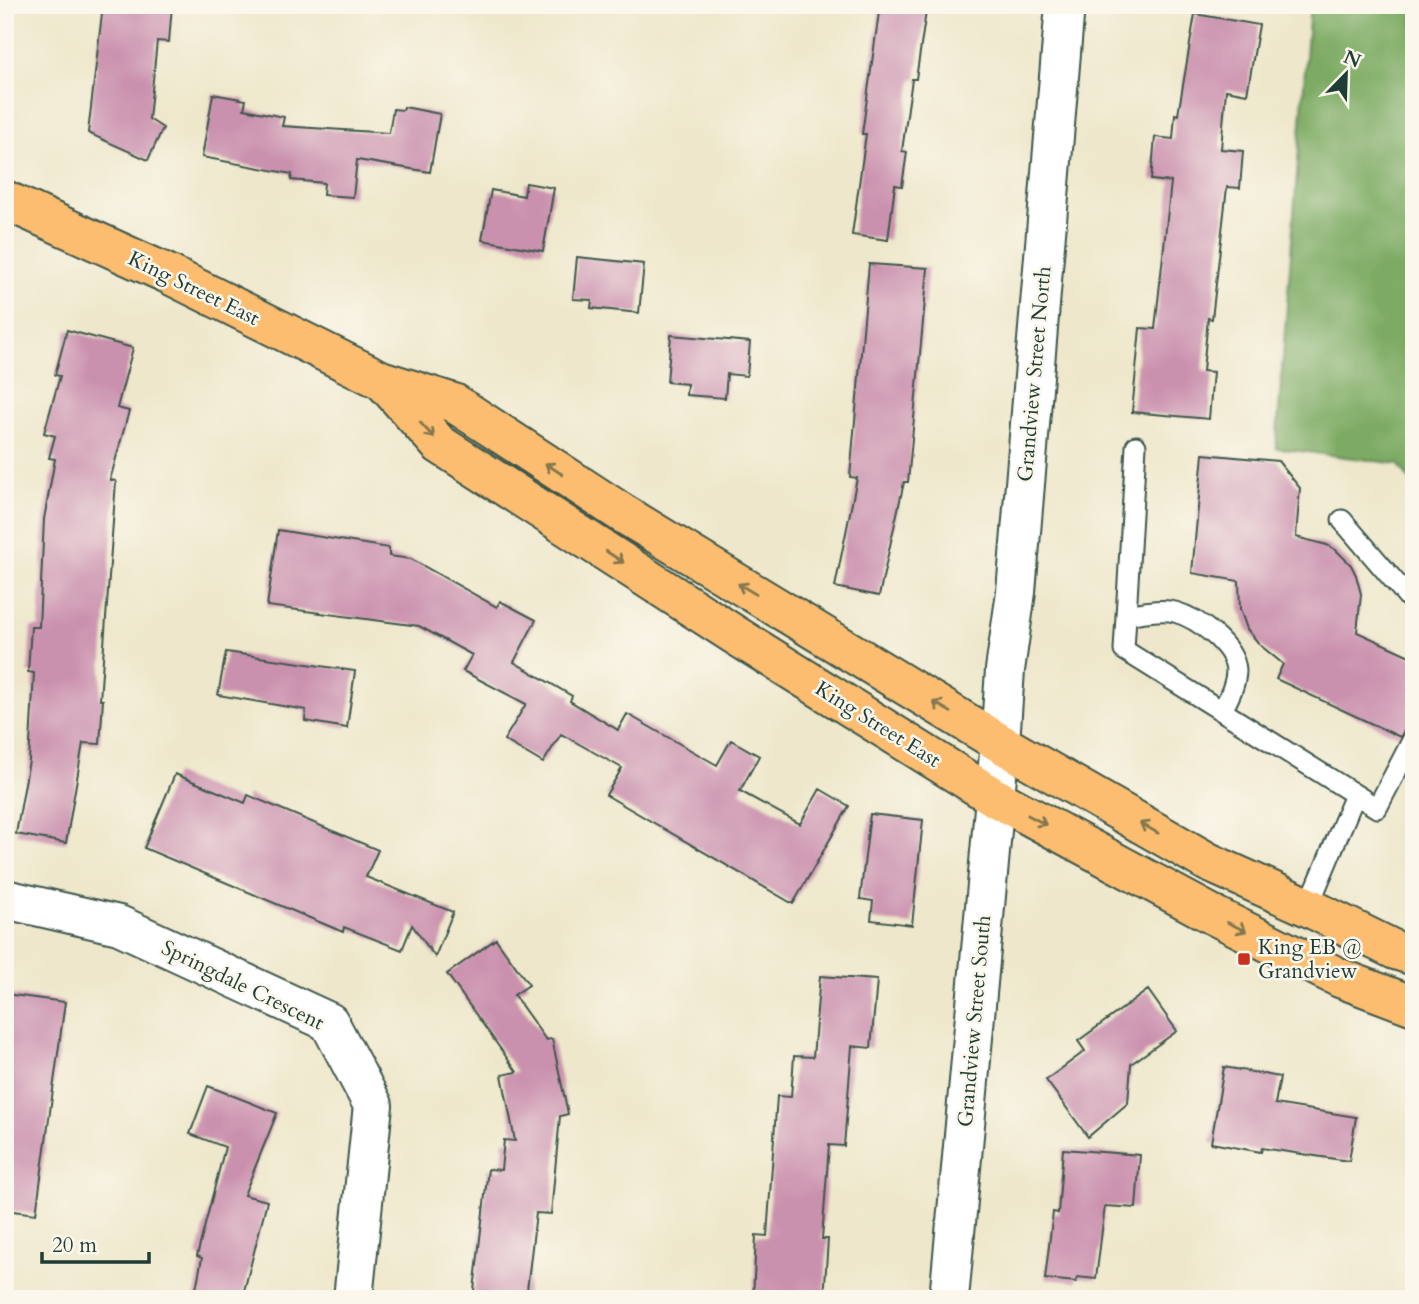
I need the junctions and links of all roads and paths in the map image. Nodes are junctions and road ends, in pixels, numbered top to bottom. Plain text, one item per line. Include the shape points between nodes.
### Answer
1 (1065, 5) edge
2 (5, 200) edge
3 (381, 380) junction
4 (1136, 446) dead end
5 (1342, 520) dead end
6 (1414, 604) edge
7 (1126, 615) junction
8 (1222, 711) junction
9 (1414, 737) edge
10 (1000, 743) junction
11 (1355, 795) junction
12 (994, 797) junction
13 (5, 899) edge
14 (1308, 907) junction
15 (1414, 956) edge
16 (1414, 1006) edge
17 (353, 1299) edge
18 (949, 1299) edge

1 - 10 street, Grandview Street North
2 - 3 main road, King Street East via 166,273
10 -> 3 main road, King Street East via 622,513 454,403
3 -> 12 main road, King Street East via 439,444
4 - 7 lane
5 - 6 lane
7 - 8 lane via 1124,650
7 - 8 lane via 1173,611 1201,623 1224,645 1236,668 1232,692
8 - 11 lane
9 - 11 lane via 1377,808
10 - 12 street, Grandview Street South
14 -> 10 main road, King Street East via 1208,862
11 - 14 lane
12 -> 16 main road, King Street East via 1215,916 1340,978
12 - 18 street, Grandview Street South
13 - 17 street, Springdale Crescent via 118,925 329,1022 373,1105
14 - 15 main road, King Street East

